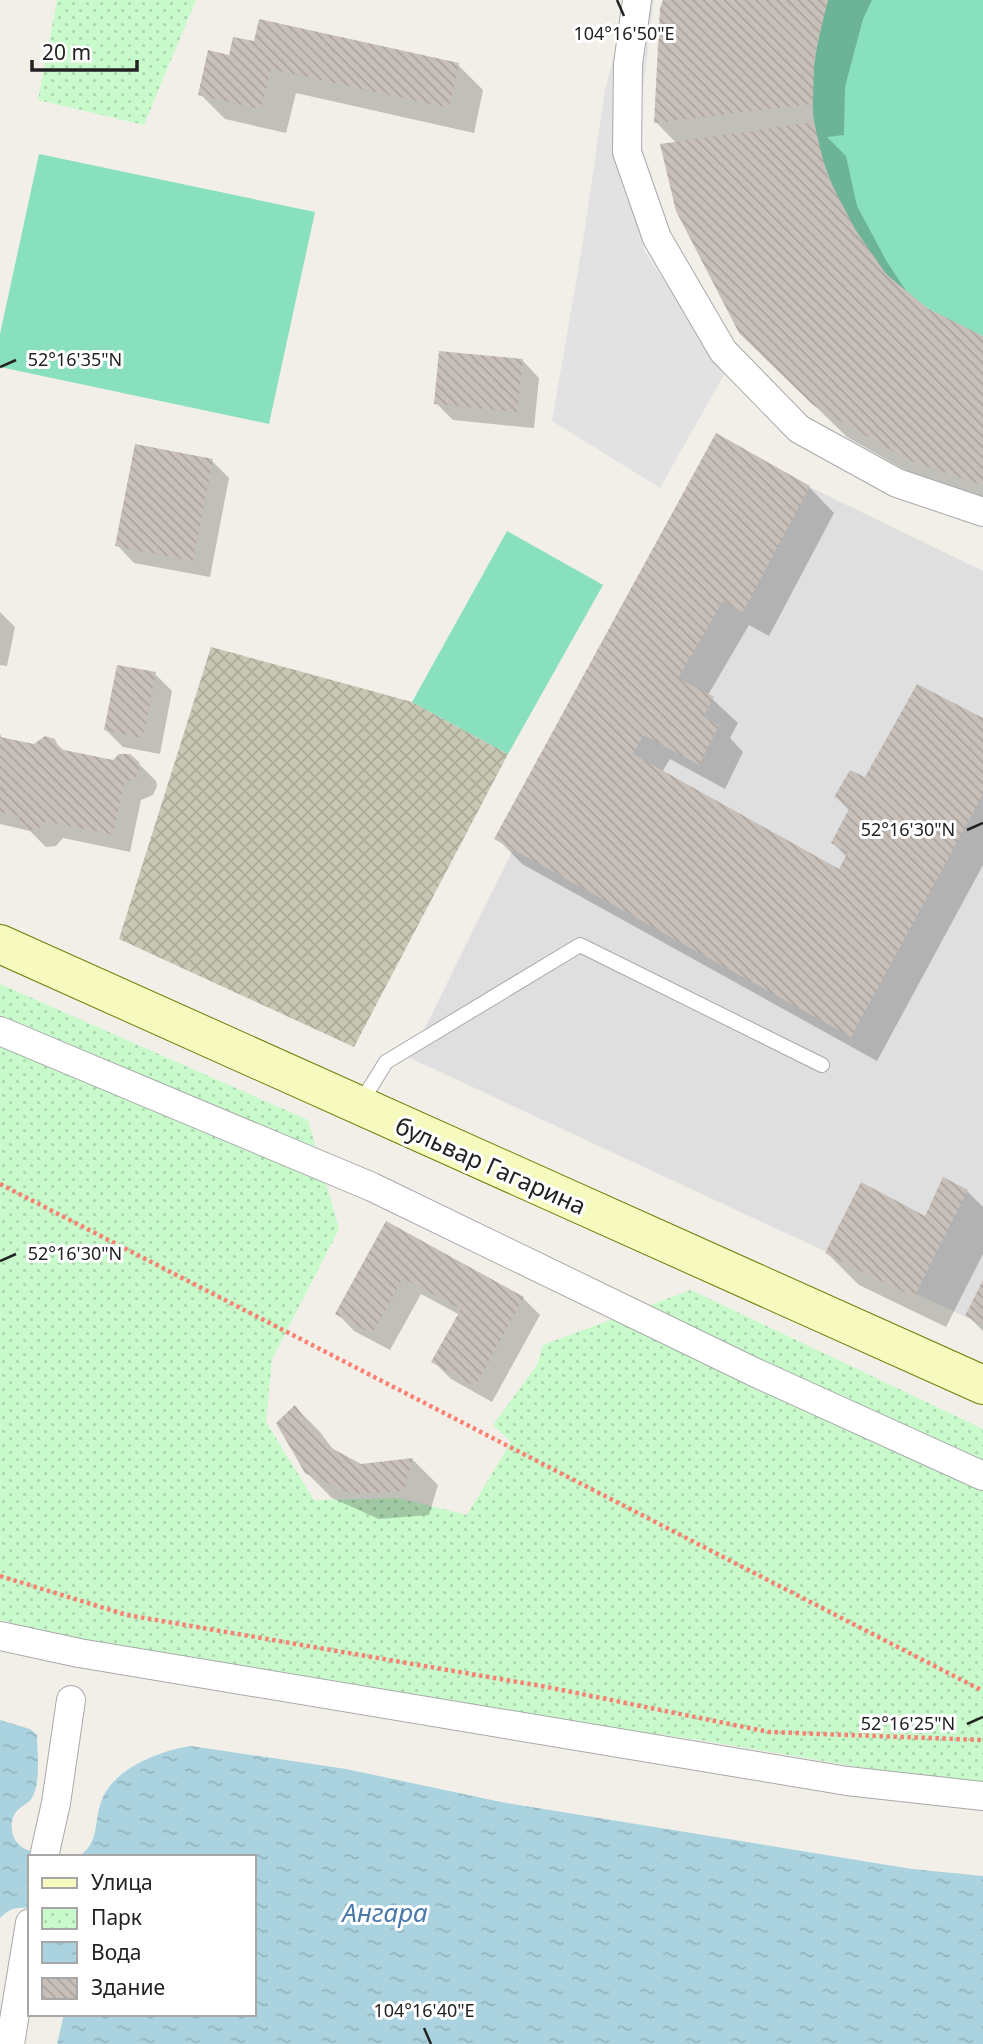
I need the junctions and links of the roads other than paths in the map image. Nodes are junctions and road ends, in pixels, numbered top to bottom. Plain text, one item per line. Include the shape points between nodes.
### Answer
1 (637, 0) edge
2 (983, 512) edge
3 (0, 944) edge
4 (0, 1031) edge
5 (822, 1065) dead end
6 (359, 1105) junction
7 (983, 1385) edge
8 (983, 1476) edge
9 (0, 1636) edge
10 (71, 1700) dead end
11 (983, 1796) edge
12 (44, 1855) edge
13 (28, 1932) edge
14 (10, 2044) edge

1 - 2 street via 628,64 627,152 657,238 723,351 799,429 897,483
3 - 6 street, бульвар Гагарина
4 - 8 street via 372,1187 754,1372
5 - 6 lane via 580,945 386,1062
6 - 7 street, бульвар Гагарина
9 - 11 street via 847,1781
10 - 12 street
13 - 14 street

